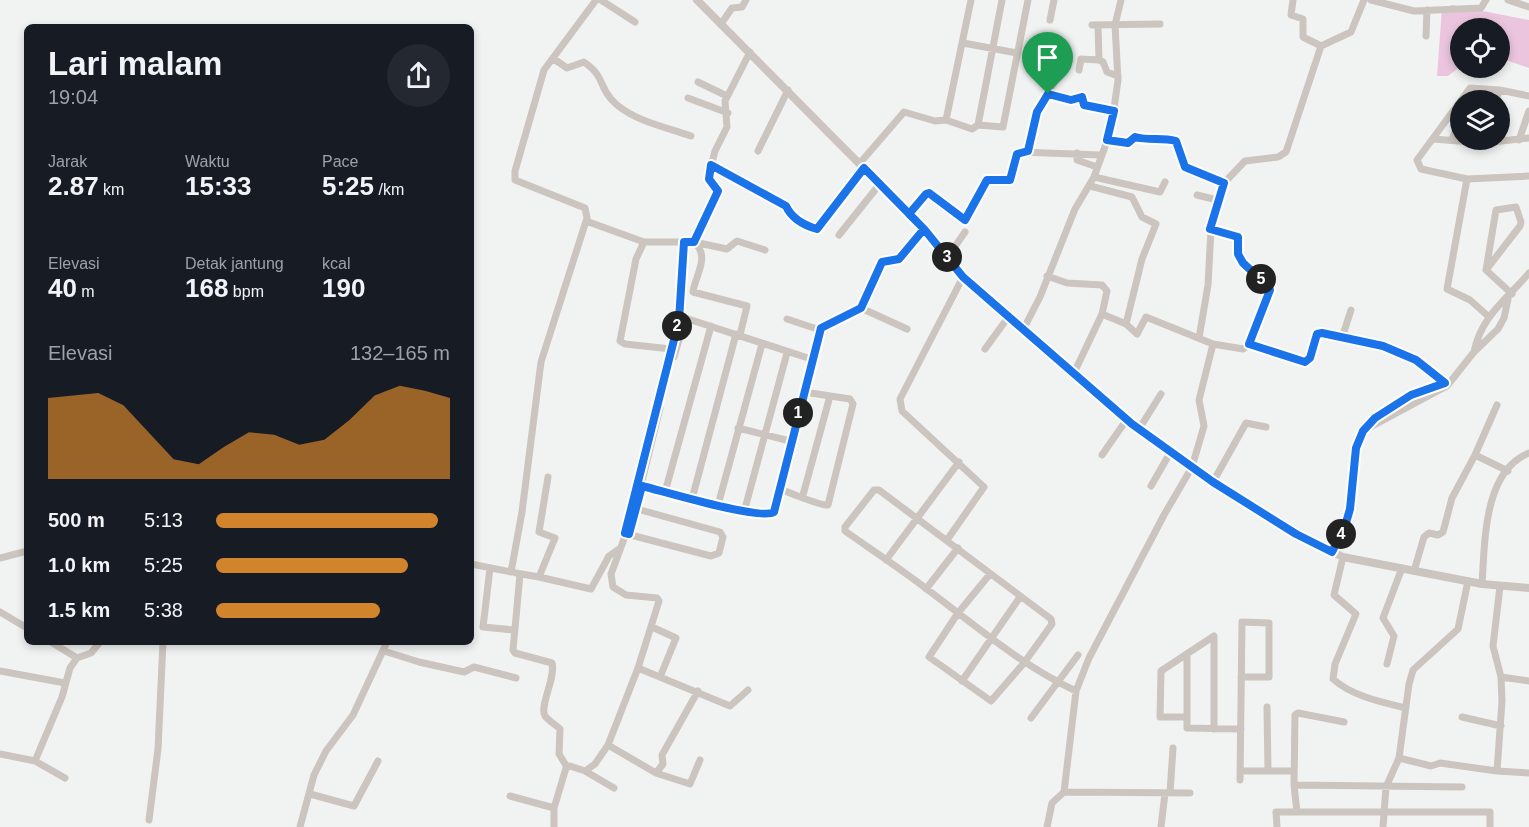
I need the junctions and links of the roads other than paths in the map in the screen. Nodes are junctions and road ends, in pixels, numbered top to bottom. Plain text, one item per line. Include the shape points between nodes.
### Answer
1 (596, 0) edge
2 (601, 0) edge
3 (697, 0) edge
4 (746, 0) edge
5 (970, 0) edge
6 (1002, 0) edge
7 (1028, 0) edge
8 (1054, 0) edge
9 (1121, 0) edge
10 (1293, 0) edge
11 (1364, 0) edge
12 (1371, 0) edge
13 (1399, 0) edge
14 (1486, 0) edge
15 (1508, 0) edge
16 (1529, 7) edge
17 (1396, 8) junction
18 (1427, 10) junction
19 (1050, 20) dead end
20 (635, 21) dead end
21 (722, 24) junction
22 (1160, 24) dead end
23 (1116, 25) junction
24 (1426, 36) dead end
25 (963, 43) junction
26 (1321, 45) junction
27 (992, 49) junction
28 (750, 52) junction
29 (1017, 53) junction
30 (554, 58) junction
31 (1099, 60) junction
32 (1079, 70) dead end
33 (1118, 76) junction
34 (1056, 79) dead end
35 (698, 82) dead end
36 (1470, 88) joint
37 (788, 90) junction
38 (1500, 90) edge
39 (1510, 92) edge
40 (1048, 94) junction
41 (727, 96) junction
42 (1529, 96) edge
43 (688, 98) dead end
44 (1114, 111) junction
45 (1529, 111) edge
46 (728, 113) junction
47 (946, 120) junction
48 (978, 125) junction
49 (691, 136) dead end
50 (1529, 138) edge
51 (1433, 139) junction
52 (1107, 140) junction
53 (1450, 140) edge
54 (1510, 140) edge
55 (1519, 140) junction
56 (758, 151) dead end
57 (1028, 151) junction
58 (1077, 153) junction
59 (1100, 155) junction
60 (711, 165) junction
61 (862, 166) junction
62 (1097, 167) junction
63 (1529, 176) edge
64 (1094, 177) junction
65 (1467, 179) junction
66 (1165, 182) dead end
67 (1224, 183) junction
68 (879, 185) junction
69 (1090, 186) junction
70 (1197, 195) dead end
71 (1217, 200) junction
72 (909, 214) junction
73 (586, 221) junction
74 (924, 229) junction
75 (1210, 229) junction
76 (965, 232) dead end
77 (839, 235) dead end
78 (645, 242) junction
79 (684, 242) junction
80 (694, 242) junction
81 (765, 250) dead end
82 (947, 258) junction
83 (1485, 270) junction
84 (1529, 273) edge
85 (1047, 276) junction
86 (963, 277) junction
87 (1510, 296) junction
88 (861, 308) junction
89 (1351, 310) dead end
90 (1102, 314) junction
91 (1009, 316) junction
92 (1488, 316) junction
93 (682, 318) junction
94 (787, 319) dead end
95 (1126, 324) junction
96 (711, 326) junction
97 (1024, 328) junction
98 (819, 330) junction
99 (907, 330) dead end
100 (738, 334) junction
101 (1199, 338) junction
102 (1342, 338) junction
103 (762, 344) junction
104 (1213, 344) junction
105 (1249, 344) junction
106 (986, 349) dead end
107 (671, 350) junction
108 (1474, 352) junction
109 (787, 353) junction
110 (811, 359) junction
111 (1074, 373) junction
112 (1447, 383) junction
113 (804, 392) junction
114 (1161, 394) dead end
115 (830, 396) junction
116 (1497, 405) dead end
117 (1127, 419) junction
118 (1266, 427) dead end
119 (738, 428) junction
120 (1139, 429) junction
121 (766, 434) junction
122 (790, 441) junction
123 (1170, 453) junction
124 (1529, 453) edge
125 (1102, 454) dead end
126 (1475, 455) junction
127 (958, 462) junction
128 (1192, 467) junction
129 (1508, 471) junction
130 (548, 477) dead end
131 (1213, 482) junction
132 (642, 486) junction
133 (1151, 486) dead end
134 (781, 490) junction
135 (666, 492) junction
136 (803, 495) junction
137 (692, 499) junction
138 (718, 505) junction
139 (637, 509) junction
140 (744, 512) junction
141 (916, 517) junction
142 (627, 534) junction
143 (947, 540) junction
144 (958, 548) junction
145 (619, 549) junction
146 (24, 552) edge
147 (1332, 552) junction
148 (1343, 557) junction
149 (0, 558) edge
150 (886, 560) junction
151 (474, 565) edge
152 (490, 568) junction
153 (1402, 568) junction
154 (1414, 571) junction
155 (511, 572) junction
156 (520, 574) junction
157 (990, 574) junction
158 (539, 577) junction
159 (1468, 581) junction
160 (1482, 584) junction
161 (1500, 586) junction
162 (1529, 588) edge
163 (926, 589) junction
164 (1020, 597) junction
165 (0, 612) edge
166 (958, 613) junction
167 (24, 626) edge
168 (652, 627) junction
169 (514, 630) junction
170 (992, 638) junction
171 (56, 645) edge
172 (98, 645) edge
173 (163, 645) edge
174 (386, 645) edge
175 (384, 651) junction
176 (1187, 654) junction
177 (1078, 655) dead end
178 (77, 658) junction
179 (1024, 663) junction
180 (1388, 664) dead end
181 (638, 668) junction
182 (0, 671) edge
183 (660, 677) junction
184 (1241, 677) junction
185 (1501, 677) junction
186 (516, 678) dead end
187 (962, 681) junction
188 (1056, 681) junction
189 (1529, 681) edge
190 (65, 682) junction
191 (748, 690) dead end
192 (698, 691) junction
193 (1076, 691) junction
194 (1267, 707) dead end
195 (1406, 708) junction
196 (1187, 717) junction
197 (1462, 717) dead end
198 (1031, 718) dead end
199 (1344, 722) dead end
200 (1501, 726) junction
201 (1214, 729) junction
202 (1241, 729) junction
203 (608, 746) junction
204 (1173, 748) dead end
205 (0, 754) edge
206 (1399, 758) junction
207 (700, 760) dead end
208 (35, 761) junction
209 (378, 761) dead end
210 (567, 767) junction
211 (585, 771) junction
212 (1241, 771) junction
213 (1268, 771) junction
214 (1294, 771) junction
215 (1497, 771) junction
216 (656, 773) junction
217 (1529, 773) edge
218 (64, 778) dead end
219 (1240, 780) dead end
220 (1294, 785) junction
221 (1386, 787) junction
222 (1462, 787) dead end
223 (614, 788) dead end
224 (1064, 792) junction
225 (1167, 793) junction
226 (1190, 793) dead end
227 (310, 794) junction
228 (510, 796) dead end
229 (554, 808) junction
230 (1297, 812) junction
231 (1383, 813) junction
232 (149, 820) dead end
233 (300, 827) edge
234 (554, 827) edge
235 (1047, 827) edge
236 (1161, 827) edge
237 (1277, 827) edge
238 (1383, 827) edge
239 (1490, 827) edge

1 - 30 street
2 - 20 street
3 - 21 street
4 - 21 street via 742,7 732,8
5 - 25 street
6 - 27 street
7 - 29 street
8 - 19 street
9 - 23 street
10 - 26 street via 1291,15 1303,19 1303,37
11 - 26 street via 1351,32
12 - 17 street
13 - 17 street
14 - 18 street via 1481,8
15 - 16 street
17 - 18 street
18 - 24 street
21 - 28 street
22 - 23 street
23 - 31 street via 1095,25
23 - 33 street
25 - 27 street
25 - 47 street
26 - 67 street via 1286,152 1278,157 1245,161
27 - 29 street
27 - 48 street
28 - 37 street
28 - 41 street
29 - 48 street via 1003,127
30 - 49 street via 567,68 584,62 598,74 610,98 621,108
30 - 73 street via 538,86 514,178 585,208
31 - 32 street via 1081,59
31 - 33 street via 1108,73
33 - 44 street
34 - 40 street
35 - 41 street
36 - 38 street
36 - 51 street
37 - 56 street
37 - 61 street
39 - 42 street
40 - 44 street via 1071,100 1082,97 1084,105
40 - 57 street via 1037,112
41 - 46 street
43 - 46 street
44 - 52 street
45 - 55 street
46 - 60 street via 727,127
47 - 48 street via 972,129
47 - 61 street via 935,121 904,112
50 - 55 street
51 - 53 street
51 - 65 street via 1417,160 1418,167
52 - 59 street
52 - 67 street via 1175,140 1185,167
54 - 55 street
57 - 58 street
57 - 72 street via 1017,154 1010,180 987,180 965,220 929,193
58 - 59 street
58 - 62 street via 1077,160
59 - 62 street
60 - 61 street via 786,206 798,221 817,229
60 - 80 street via 709,179 718,191
61 - 68 street
62 - 64 street
63 - 65 street
64 - 66 street via 1160,192
64 - 69 street
65 - 92 street via 1447,289 1470,300
67 - 71 street
68 - 72 street
68 - 77 street
69 - 85 street via 1075,209
69 - 95 street via 1132,197 1142,218 1156,224 1142,259
70 - 71 street
71 - 75 street
72 - 74 street
73 - 78 street
73 - 155 street via 542,362
74 - 82 street
74 - 88 street via 899,259 882,262
75 - 101 street via 1208,285
75 - 105 street via 1238,237 1238,254 1243,263 1269,287
76 - 82 street
78 - 79 street
78 - 107 street via 636,259 621,341
79 - 80 street
79 - 93 street
80 - 81 street via 727,249 737,241
80 - 100 street via 701,251 702,262 693,292 747,306
82 - 86 street
83 - 83 street via 1496,210 1516,207 1520,226
83 - 87 street
84 - 87 street
85 - 90 street via 1067,283 1105,287
85 - 97 street
86 - 91 street
86 - 127 street via 900,399 902,411
87 - 92 street
87 - 108 street via 1497,329
88 - 98 street
88 - 99 street
89 - 102 street
90 - 95 street
90 - 111 street
91 - 97 street
91 - 106 street
92 - 108 street
93 - 96 street
93 - 107 street
93 - 132 street
94 - 98 street
95 - 101 street via 1138,333 1146,317
96 - 100 street
96 - 135 street
97 - 111 street
98 - 110 street
100 - 103 street
100 - 137 street
101 - 104 street
102 - 105 street via 1317,334 1310,358 1305,362
102 - 112 street via 1383,346 1416,360
103 - 109 street
103 - 119 street
104 - 105 street via 1243,349
104 - 128 street via 1199,400 1204,426
107 - 142 street
108 - 112 street
109 - 110 street
109 - 121 street
110 - 113 street
111 - 117 street
112 - 147 street via 1443,389 1369,427 1359,437 1350,509
113 - 115 street
113 - 122 street
114 - 120 street
115 - 136 street
115 - 136 street via 850,399 853,404 828,505
116 - 126 street
117 - 120 street
117 - 125 street
118 - 131 street via 1246,423
119 - 121 street
119 - 138 street
120 - 123 street
121 - 122 street
121 - 140 street
122 - 134 street
123 - 128 street
123 - 133 street
124 - 129 street
126 - 129 street
126 - 154 street via 1452,498 1443,532 1424,537
127 - 141 street
127 - 143 street via 984,490
128 - 131 street
128 - 193 street via 1089,658
129 - 160 street via 1487,513
130 - 158 street via 539,532 555,538
131 - 147 street
132 - 135 street
132 - 139 street
134 - 136 street
134 - 140 street via 774,512
135 - 137 street
137 - 138 street
138 - 140 street
139 - 142 street
139 - 142 street via 720,532 723,537 719,553 711,556
141 - 143 street
141 - 150 street
141 - 150 street via 876,489 844,527
142 - 145 street
143 - 144 street
144 - 157 street
144 - 163 street
145 - 158 street via 609,556 591,589
145 - 168 street via 612,584 626,595 657,598
146 - 149 street
147 - 148 street
148 - 153 street
148 - 195 street via 1334,595 1356,614 1335,664 1333,679 1377,701
150 - 163 street
151 - 152 street
152 - 155 street
152 - 169 street via 483,627
153 - 154 street
153 - 180 street via 1383,618 1394,636
154 - 159 street
155 - 156 street
156 - 158 street
156 - 169 street
157 - 164 street
157 - 166 street
159 - 160 street
159 - 195 street via 1458,629 1413,670
160 - 161 street
161 - 162 street
161 - 185 street via 1493,646
163 - 166 street
164 - 170 street
164 - 179 street via 1053,621
165 - 167 street
166 - 170 street
166 - 187 street via 928,657
168 - 181 street
168 - 183 street via 676,638
169 - 210 street via 515,653 552,663 551,686 543,710 560,729 559,754
170 - 179 street
170 - 187 street
171 - 178 street
172 - 178 street via 91,653
173 - 232 street via 158,749
174 - 175 street
175 - 186 street via 464,672 474,667
175 - 227 street via 353,715 326,751
176 - 196 street
176 - 196 street via 1161,671 1160,717
176 - 201 street via 1214,636
177 - 188 street
178 - 190 street
179 - 187 street via 991,701
179 - 188 street
181 - 183 street
181 - 203 street
182 - 190 street
183 - 192 street
184 - 184 street via 1242,622 1269,622 1269,677
184 - 202 street
185 - 189 street
185 - 200 street
188 - 193 street
188 - 198 street
190 - 208 street
191 - 192 street via 730,706
192 - 216 street
193 - 224 street
194 - 213 street
195 - 206 street
196 - 201 street via 1187,728
197 - 200 street
199 - 214 street via 1295,715
200 - 215 street
201 - 202 street
202 - 212 street
203 - 211 street
203 - 216 street
204 - 225 street
205 - 208 street
206 - 215 street via 1431,766 1440,763
206 - 221 street
207 - 216 street via 690,784
208 - 218 street
209 - 227 street via 354,806
210 - 211 street
210 - 229 street
211 - 223 street
212 - 213 street
212 - 219 street
213 - 214 street
214 - 220 street
215 - 217 street
220 - 221 street
220 - 230 street
221 - 222 street
221 - 231 street
224 - 225 street
224 - 235 street via 1052,803
225 - 226 street
225 - 236 street
227 - 233 street
228 - 229 street
229 - 234 street
230 - 231 street
230 - 237 street via 1276,812
231 - 238 street
231 - 239 street via 1490,812

